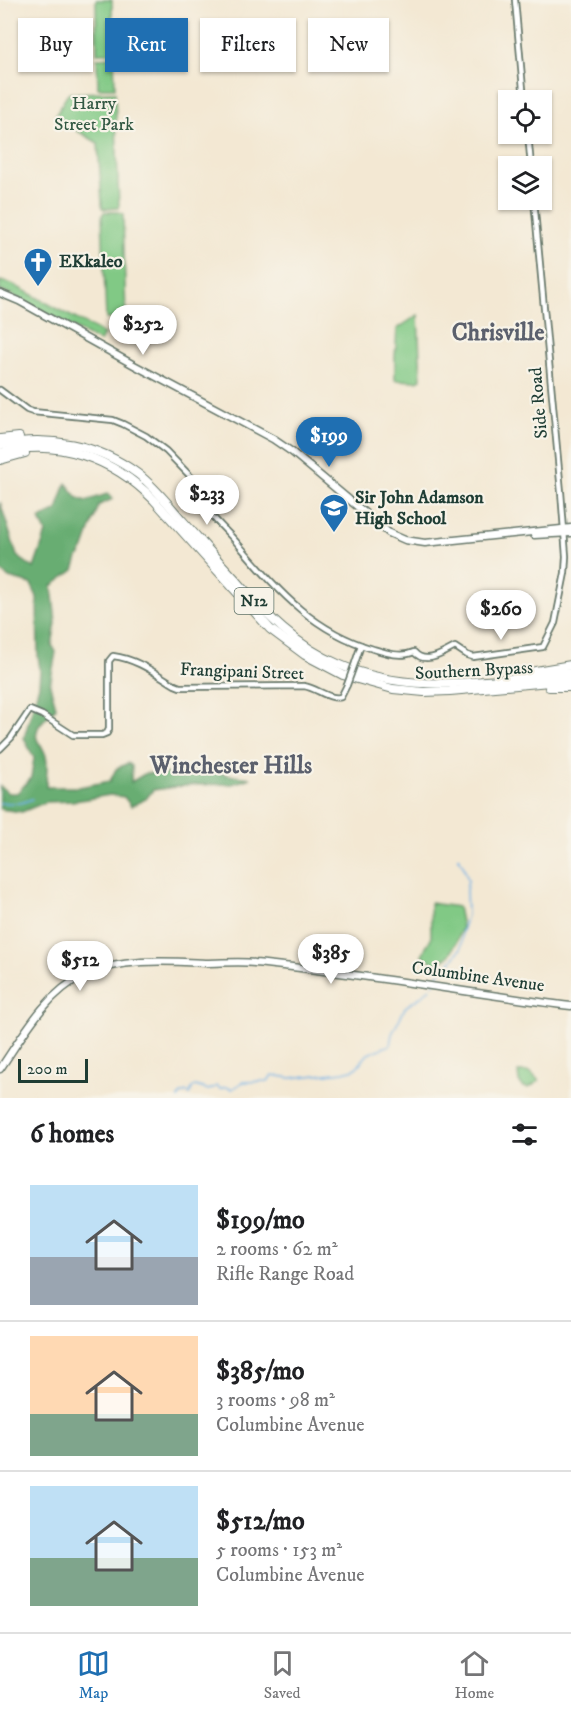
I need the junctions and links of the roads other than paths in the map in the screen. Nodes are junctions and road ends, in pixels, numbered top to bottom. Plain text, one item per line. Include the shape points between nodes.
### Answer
1 (515, 0) edge
2 (523, 90) edge
3 (535, 210) edge
4 (0, 293) edge
5 (0, 390) edge
6 (0, 440) edge
7 (0, 445) edge
8 (85, 447) junction
9 (65, 450) junction
10 (0, 453) edge
11 (0, 460) edge
12 (567, 531) edge
13 (362, 645) junction
14 (571, 665) edge
15 (571, 673) edge
16 (494, 679) junction
17 (571, 680) edge
18 (571, 687) edge
19 (482, 688) junction
20 (0, 749) edge
21 (571, 1006) edge
22 (10, 1056) junction
23 (0, 1069) edge
24 (0, 1075) edge

1 - 2 street
3 - 12 street, Side Road
4 - 12 main road via 276,441 397,537 425,543
5 - 13 street via 30,412 116,421 152,440 195,480 205,507 286,597 326,628
6 - 8 highway via 46,437
7 - 8 highway, Southern Bypass / N12 via 39,441
8 - 16 highway, Southern Bypass / N12 via 120,462 145,480 269,617 321,656 393,681 429,684
9 - 10 highway, Southern Bypass / N12 via 28,448
9 - 11 highway
9 - 19 highway, Southern Bypass / N12 via 106,463 137,484 261,620 312,660 357,680 393,689 424,692
12 - 13 street, Side Road via 565,573 554,627 543,646 473,657 455,647 441,655 423,658
13 - 20 street, Frangipani Street, bridge via 341,697 334,698 304,686 180,687 137,662 111,657 106,734 74,735 30,711
14 - 16 highway
15 - 16 highway, Southern Bypass / N12
17 - 19 highway, Southern Bypass / N12
18 - 19 highway
21 - 22 main road, Columbine Avenue via 255,963 156,962 81,981 52,1003
22 - 23 main road, Columbine Avenue
22 - 24 main road, Columbine Avenue

